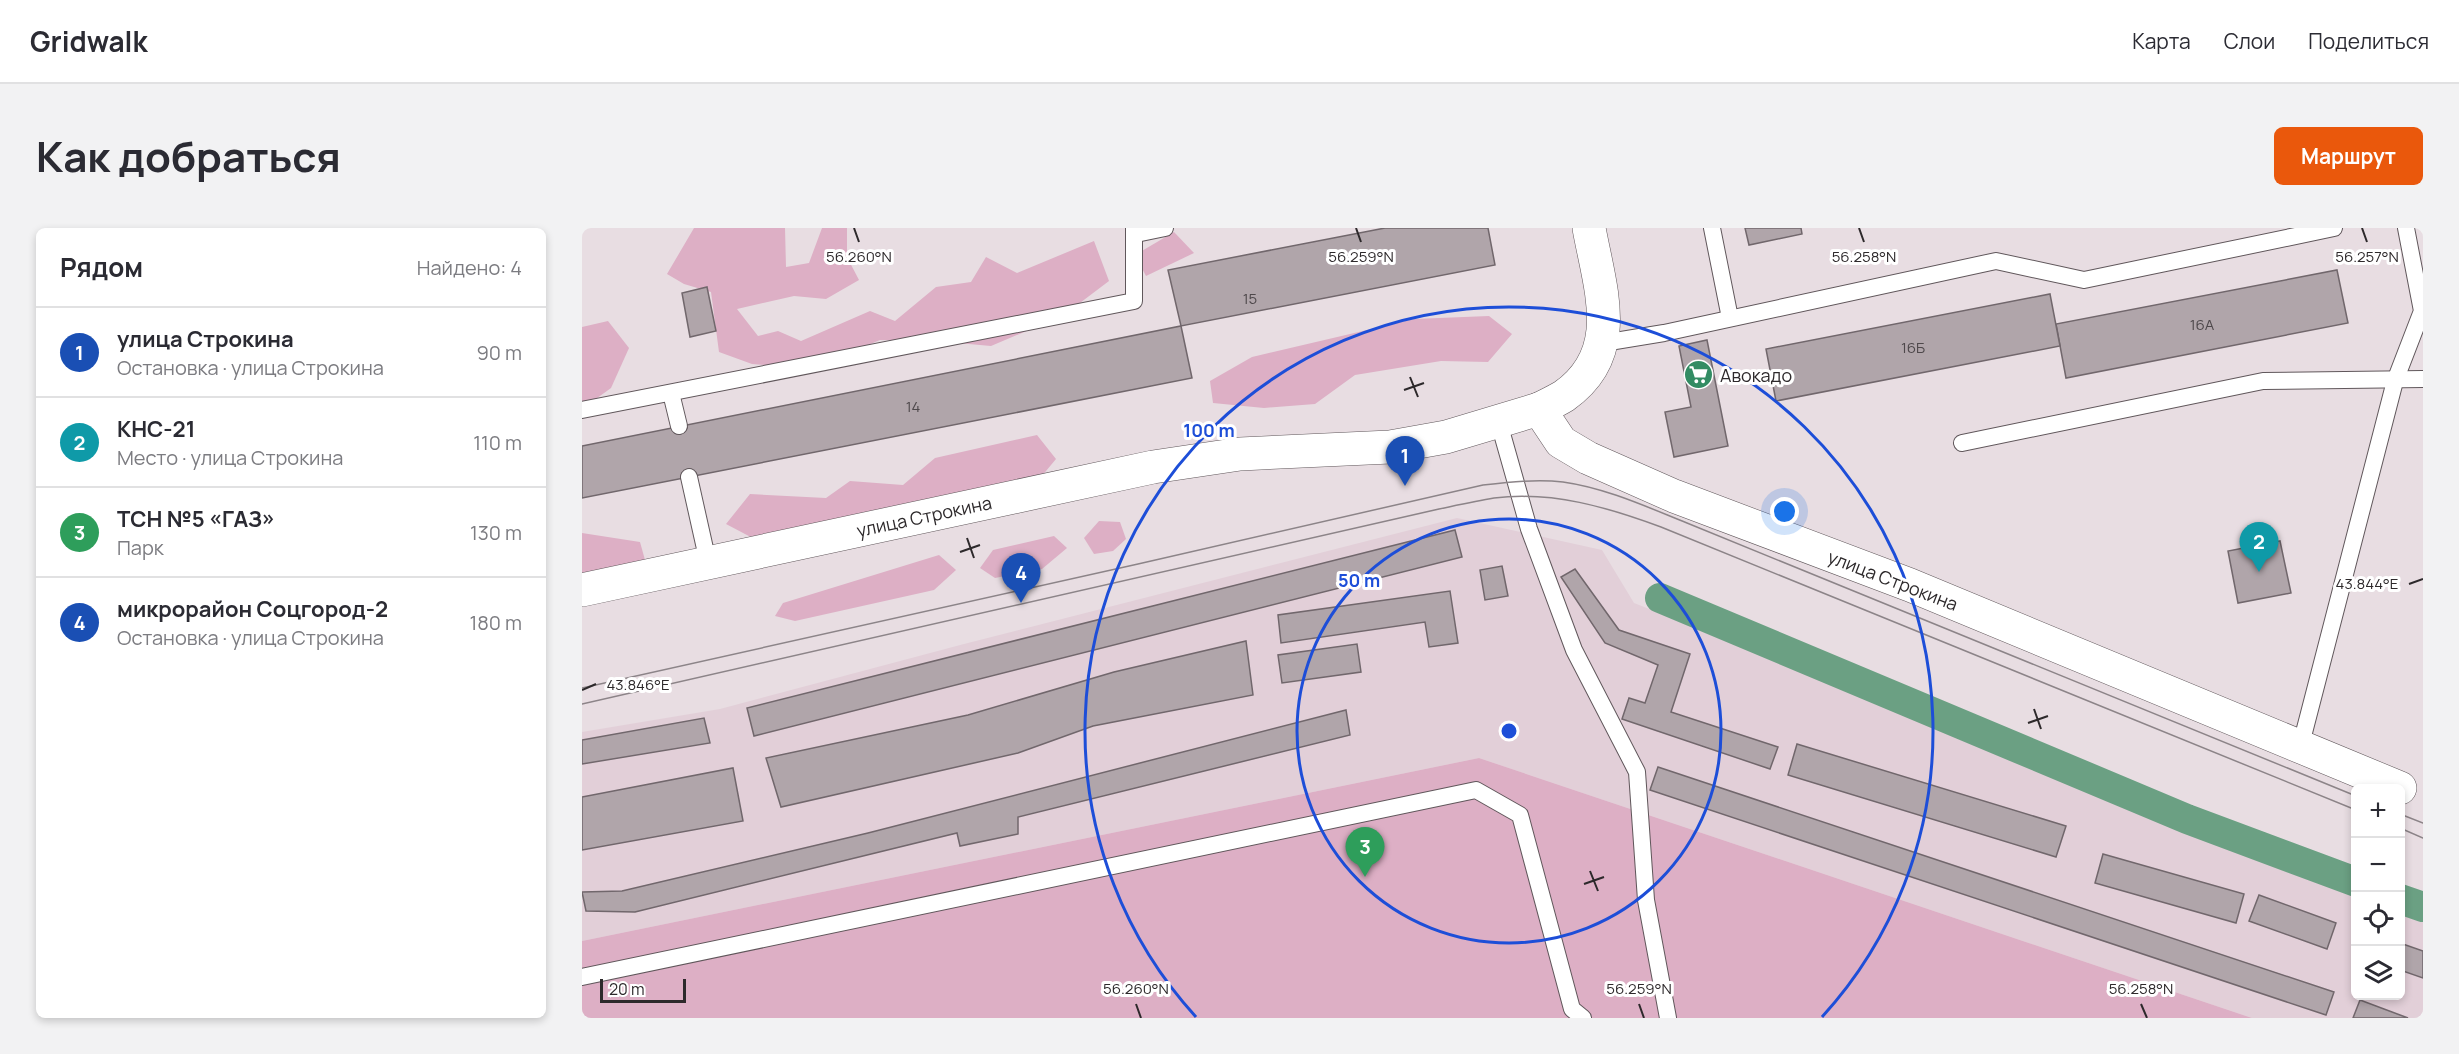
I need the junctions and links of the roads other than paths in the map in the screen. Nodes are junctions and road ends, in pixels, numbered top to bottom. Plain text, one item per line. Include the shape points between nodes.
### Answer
1 (1165, 228) edge
2 (1589, 228) edge
3 (1712, 228) edge
4 (2334, 228) edge
5 (2406, 228) edge
6 (1135, 231) edge
7 (1730, 318) junction
8 (1603, 343) junction
9 (2423, 379) edge
10 (2395, 381) junction
11 (671, 393) junction
12 (1539, 409) junction
13 (582, 410) edge
14 (1498, 423) junction
15 (679, 426) dead end
16 (1962, 442) dead end
17 (689, 477) dead end
18 (708, 562) junction
19 (582, 590) edge
20 (2300, 748) junction
21 (2388, 784) edge
22 (2405, 791) edge
23 (2423, 797) edge
24 (582, 977) edge
25 (1583, 1018) edge
26 (1668, 1018) edge

1 - 6 lane
2 - 8 street via 1604,313
3 - 7 lane
4 - 7 lane via 2084,280 1996,261
5 - 10 lane via 2422,311
6 - 11 lane via 1134,301
7 - 8 lane
8 - 12 street via 1583,379 1564,396
9 - 10 lane
10 - 16 lane via 2263,381
10 - 20 lane
11 - 13 lane
11 - 15 lane
12 - 14 street, улица Строкина
12 - 20 street, улица Строкина via 1561,442 1610,468 1910,585
14 - 18 street, улица Строкина via 1390,447 1240,454 1153,467
14 - 26 lane via 1529,529 1574,650 1637,772 1646,900
17 - 18 lane
18 - 19 street, улица Строкина
20 - 21 street, улица Строкина
22 - 23 street, улица Строкина
24 - 25 lane via 1476,790 1520,815 1572,1009

